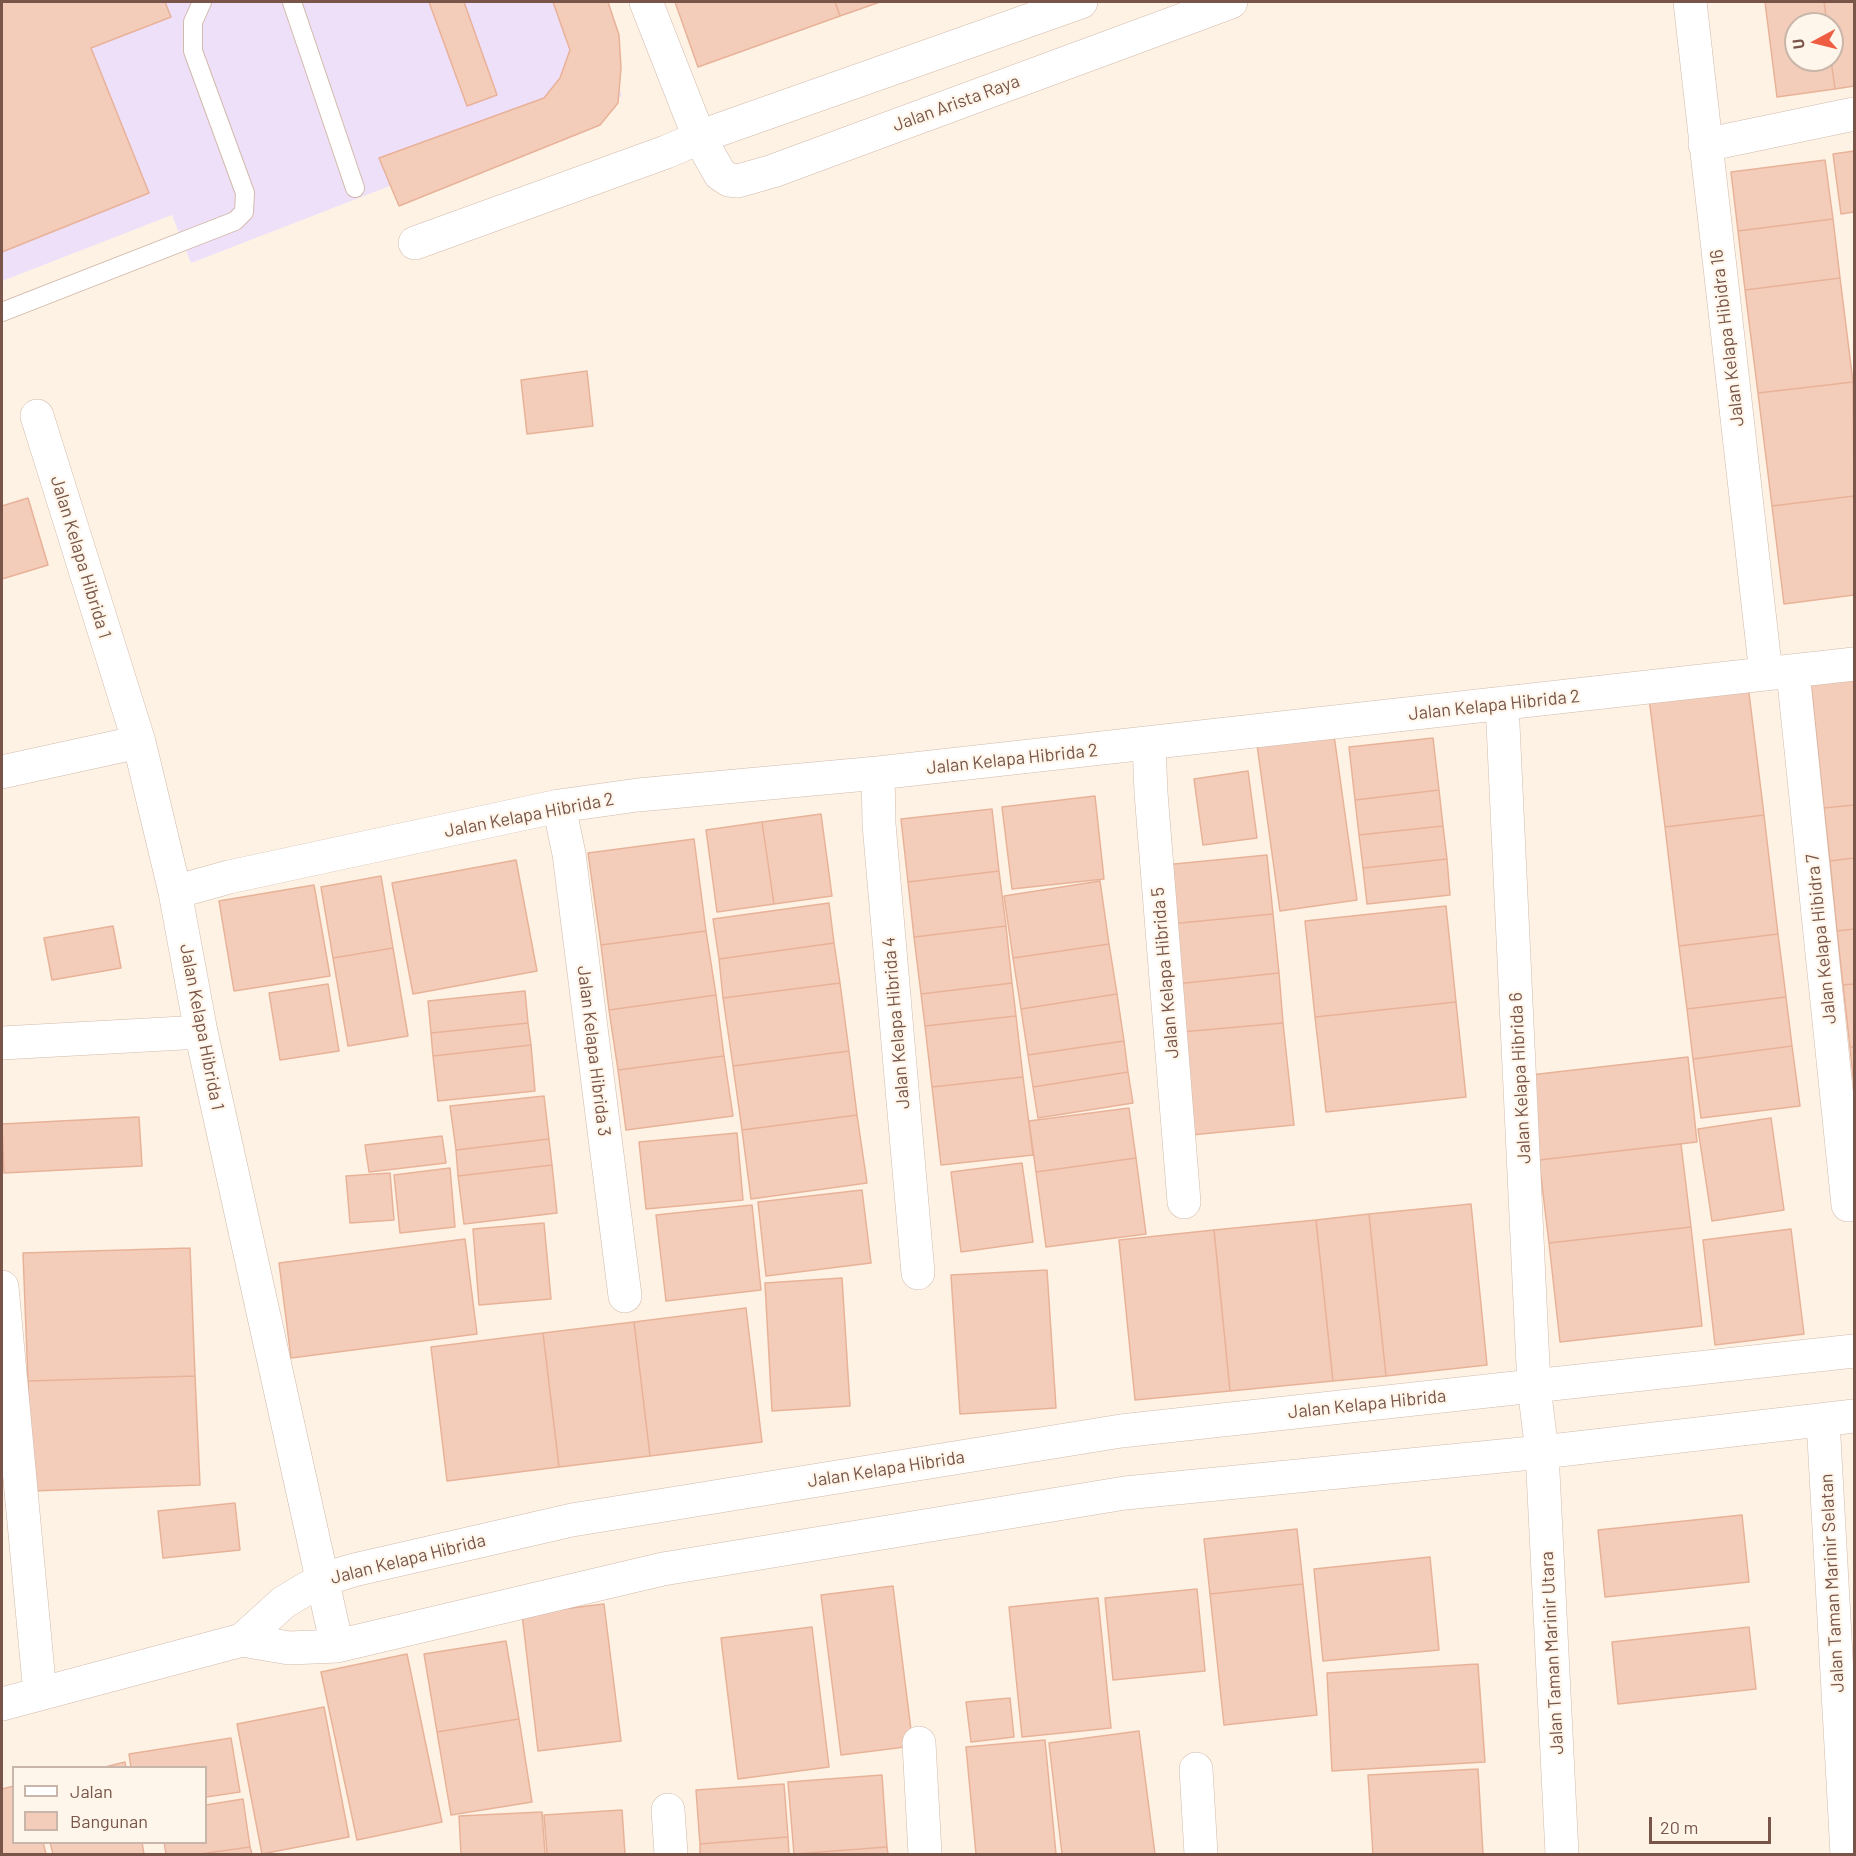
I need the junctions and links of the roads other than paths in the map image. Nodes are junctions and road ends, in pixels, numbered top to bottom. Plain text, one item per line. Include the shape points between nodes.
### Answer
1 (202, 2) edge
2 (292, 2) edge
3 (646, 2) edge
4 (1081, 2) edge
5 (1232, 2) edge
6 (1690, 2) edge
7 (1854, 114) edge
8 (699, 137) junction
9 (1705, 145) junction
10 (355, 188) dead end
11 (415, 243) dead end
12 (2, 312) edge
13 (37, 417) dead end
14 (1854, 664) edge
15 (1780, 673) junction
16 (1502, 703) junction
17 (139, 742) junction
18 (1149, 744) junction
19 (3, 769) edge
20 (878, 773) junction
21 (559, 806) junction
22 (175, 891) junction
23 (201, 1032) junction
24 (2, 1043) edge
25 (1184, 1202) dead end
26 (1848, 1205) dead end
27 (918, 1273) dead end
28 (625, 1296) dead end
29 (3, 1305) edge
30 (1854, 1351) edge
31 (1534, 1387) junction
32 (1839, 1418) edge
33 (1542, 1452) junction
34 (321, 1580) junction
35 (242, 1640) junction
36 (337, 1646) junction
37 (40, 1694) junction
38 (2, 1704) edge
39 (920, 1743) dead end
40 (1196, 1769) dead end
41 (668, 1810) dead end
42 (671, 1854) edge
43 (925, 1854) edge
44 (1201, 1854) edge
45 (1562, 1854) edge
46 (1847, 1854) edge

1 - 12 lane via 194,22 193,51 245,193 244,212 236,221
2 - 10 lane
3 - 8 street, Jalan Arista Raya
4 - 8 street
5 - 8 street, Jalan Arista Raya via 738,181 720,174
6 - 9 street, Jalan Kelapa Hibidra 16
7 - 9 street
8 - 11 street
9 - 15 street, Jalan Kelapa Hibidra 16
13 - 17 street, Jalan Kelapa Hibrida 1
14 - 15 street, Jalan Kelapa Hibrida 2
15 - 16 street, Jalan Kelapa Hibrida 2
15 - 26 street, Jalan Kelapa Hibidra 7
16 - 18 street, Jalan Kelapa Hibrida 2
16 - 31 street, Jalan Kelapa Hibrida 6
17 - 19 street
17 - 22 street, Jalan Kelapa Hibrida 1
18 - 20 street, Jalan Kelapa Hibrida 2
18 - 25 street, Jalan Kelapa Hibrida 5
20 - 21 street, Jalan Kelapa Hibrida 2
20 - 27 street, Jalan Kelapa Hibrida 4 via 879,824
21 - 22 street, Jalan Kelapa Hibrida 2
21 - 28 street, Jalan Kelapa Hibrida 3 via 569,854
22 - 23 street, Jalan Kelapa Hibrida 1
23 - 24 street
23 - 34 street, Jalan Kelapa Hibrida 1
29 - 37 street
30 - 31 street, Jalan Kelapa Hibrida
31 - 33 street, Jalan Kelapa Hibrida 6
31 - 34 street, Jalan Kelapa Hibrida via 1121,1431 572,1520
32 - 33 street
32 - 46 street, Jalan Taman Marinir Selatan
33 - 36 street via 1114,1495 663,1569
33 - 45 street, Jalan Taman Marinir Utara
34 - 35 street, Jalan Kelapa Hibrida via 284,1602
34 - 36 street, Jalan Kelapa Hibrida 1
35 - 36 street via 289,1648
35 - 37 street
37 - 38 street
39 - 43 street
40 - 44 street
41 - 42 street

